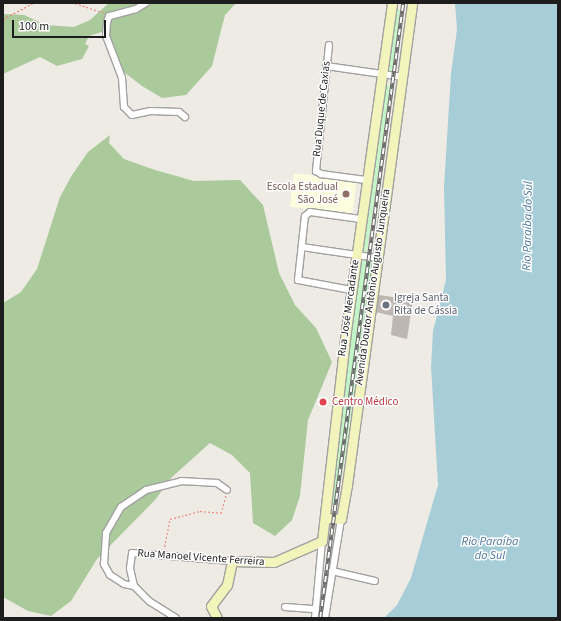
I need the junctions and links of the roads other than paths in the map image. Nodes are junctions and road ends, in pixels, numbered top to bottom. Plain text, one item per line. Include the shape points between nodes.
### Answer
1 (146, 3) edge
2 (392, 3) edge
3 (412, 3) edge
4 (329, 45) dead end
5 (326, 66) junction
6 (381, 75) junction
7 (403, 77) junction
8 (185, 117) dead end
9 (366, 180) junction
10 (361, 218) junction
11 (302, 247) junction
12 (356, 256) junction
13 (377, 258) junction
14 (351, 290) junction
15 (227, 490) road end
16 (327, 518) junction
17 (341, 519) junction
18 (322, 541) junction
19 (232, 560) junction
20 (332, 571) junction
21 (375, 581) dead end
22 (134, 586) junction
23 (285, 607) dead end
24 (316, 609) junction
25 (176, 618) edge
26 (217, 618) edge
27 (315, 618) edge
28 (325, 618) edge

1 - 8 street via 136,9 109,16 106,36 122,78 125,110 132,115 151,111 179,112
2 - 6 street, Rua José Mercadante
3 - 7 street, Avenida Doutor Antônio Augusto Junqueira
4 - 5 street, Rua Duque de Caxias
5 - 6 street
5 - 9 street, Rua Duque de Caxias via 316,171 321,174
6 - 7 street
6 - 9 street, Rua José Mercadante
7 - 13 street, Avenida Doutor Antônio Augusto Junqueira
9 - 10 street, Rua José Mercadante
10 - 11 street via 310,212 305,216
10 - 12 street, Rua José Mercadante
11 - 12 street
11 - 14 street via 298,279 303,284
12 - 13 street
12 - 14 street, Rua José Mercadante
13 - 17 street, Avenida Doutor Antônio Augusto Junqueira
14 - 16 street, Rua José Mercadante
15 - 22 street via 217,483 174,483 139,493 121,507 106,533 104,564 118,581
16 - 17 street
16 - 18 street, Rua José Mercadante
17 - 20 street, Avenida Doutor Antônio Augusto Junqueira
18 - 19 street, Rua Manoel Vicente Ferreira via 274,562
18 - 24 street
19 - 22 street, Rua Manoel Vicente Ferreira via 130,555
19 - 26 street via 227,585 211,606
20 - 21 street
20 - 28 street, Avenida Doutor Antônio Augusto Junqueira
22 - 25 street via 150,602
23 - 24 street
24 - 27 street

